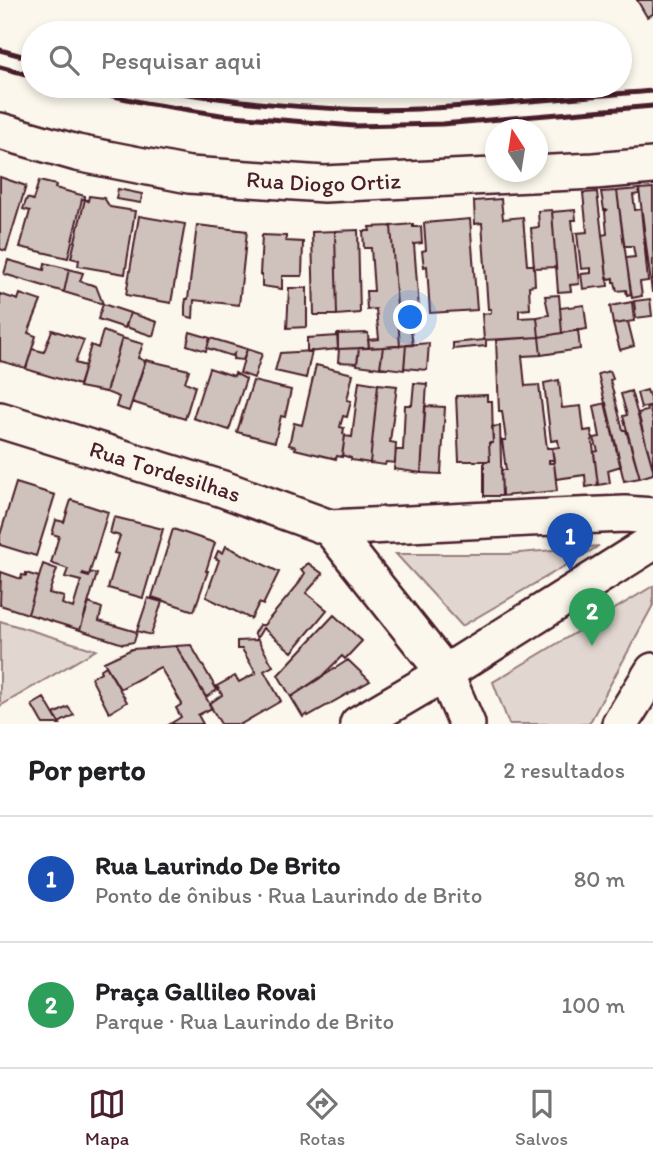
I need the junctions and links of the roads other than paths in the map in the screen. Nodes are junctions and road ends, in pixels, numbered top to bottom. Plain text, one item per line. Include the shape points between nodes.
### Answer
1 (0, 131) edge
2 (653, 166) edge
3 (0, 420) edge
4 (653, 516) edge
5 (330, 528) junction
6 (653, 542) edge
7 (653, 671) edge
8 (445, 673) junction
9 (358, 724) edge
10 (467, 724) edge
11 (620, 724) edge

1 - 2 street, Rua Diogo Ortiz via 77,153 189,175 324,184
3 - 5 street, Rua Tordesilhas via 223,489
4 - 5 street, Rua Tordesilhas
5 - 8 street
6 - 8 street
7 - 11 street
8 - 9 street
8 - 10 street

